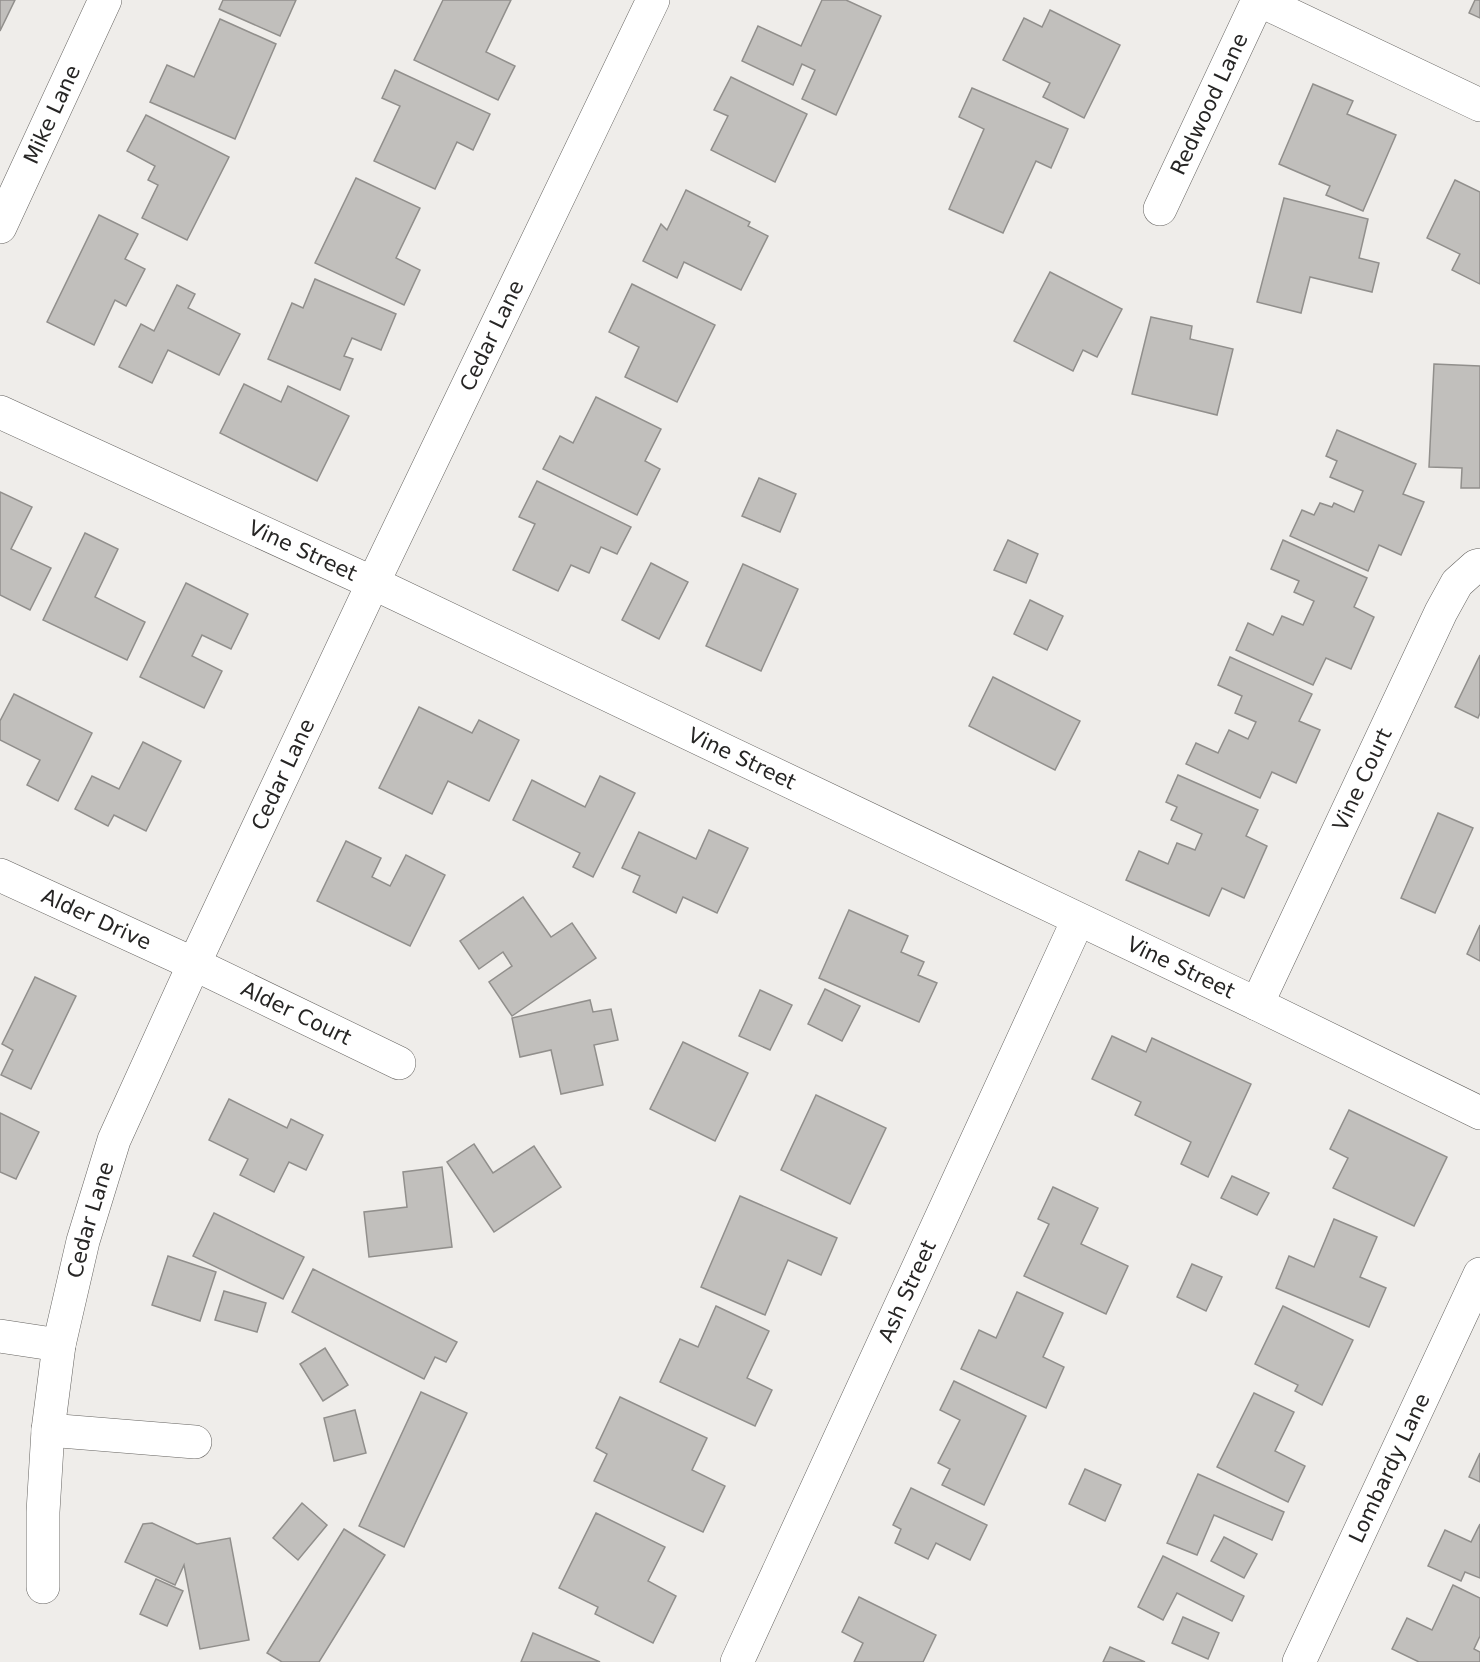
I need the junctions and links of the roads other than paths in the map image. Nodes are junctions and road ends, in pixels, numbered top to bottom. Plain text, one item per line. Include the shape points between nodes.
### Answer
1 (105, 0) edge
2 (653, 0) edge
3 (1258, 0) edge
4 (1480, 105) edge
5 (1160, 209) dead end
6 (0, 227) edge
7 (0, 412) edge
8 (1480, 566) edge
9 (373, 583) junction
10 (0, 875) edge
11 (1078, 920) junction
12 (194, 964) junction
13 (1257, 1004) junction
14 (399, 1063) dead end
15 (1480, 1113) edge
16 (1480, 1274) edge
17 (0, 1336) edge
18 (59, 1345) junction
19 (48, 1430) junction
20 (195, 1442) dead end
21 (43, 1587) dead end
22 (737, 1662) edge
23 (1299, 1662) edge

1 - 6 street, Mike Lane
2 - 9 street, Cedar Lane
3 - 4 street
3 - 5 street, Redwood Lane
7 - 9 street, Vine Street
8 - 13 street, Vine Court via 1457,583 1441,612
9 - 11 street, Vine Street
9 - 12 street, Cedar Lane
10 - 12 street, Alder Drive
11 - 13 street, Vine Street
11 - 22 street, Ash Street
12 - 14 street, Alder Court
12 - 18 street, Cedar Lane via 114,1140 83,1241
13 - 15 street, Vine Street
16 - 23 street, Lombardy Lane
17 - 18 street
18 - 19 street, Cedar Lane
19 - 20 street
19 - 21 street, Cedar Lane

